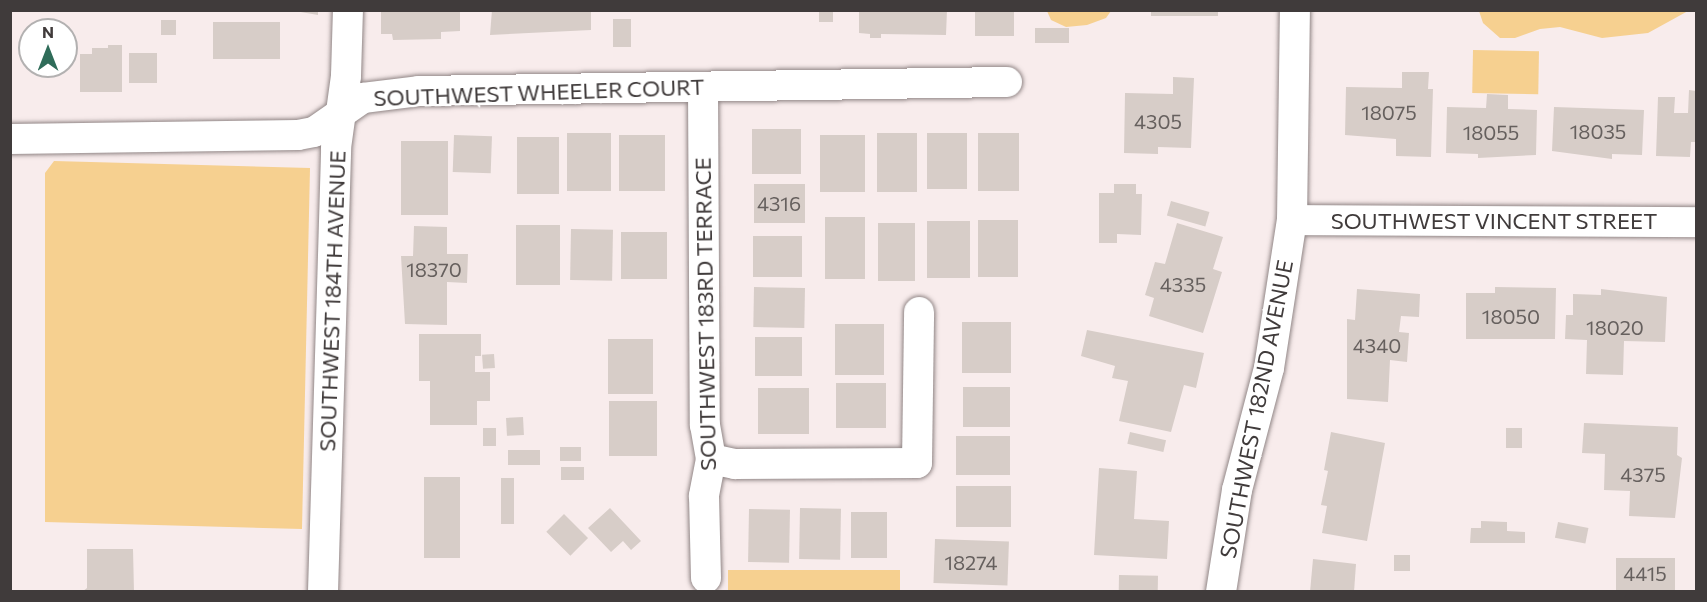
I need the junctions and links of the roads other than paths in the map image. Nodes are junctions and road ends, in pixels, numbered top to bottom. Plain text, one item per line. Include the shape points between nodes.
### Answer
1 (348, 10) edge
2 (1295, 10) edge
3 (1007, 82) dead end
4 (703, 87) junction
5 (342, 111) junction
6 (10, 140) edge
7 (1292, 220) junction
8 (1696, 222) edge
9 (919, 312) dead end
10 (711, 459) junction
11 (706, 578) dead end
12 (323, 591) edge
13 (1221, 591) edge

1 - 5 street, SOUTHWEST 184TH AVENUE
2 - 7 street, SOUTHWEST 182ND AVENUE
3 - 4 street, SOUTHWEST WHEELER COURT
4 - 5 street, SOUTHWEST WHEELER COURT via 377,94
4 - 10 street, SOUTHWEST 183RD TERRACE via 705,425
5 - 6 street, SOUTHWEST WHEELER COURT via 314,132 298,135
5 - 12 street, SOUTHWEST 184TH AVENUE via 336,148
7 - 8 street, SOUTHWEST VINCENT STREET
7 - 13 street, SOUTHWEST 182ND AVENUE via 1269,368 1237,490
9 - 10 street via 917,463 735,465
10 - 11 street, SOUTHWEST 183RD TERRACE via 705,496

